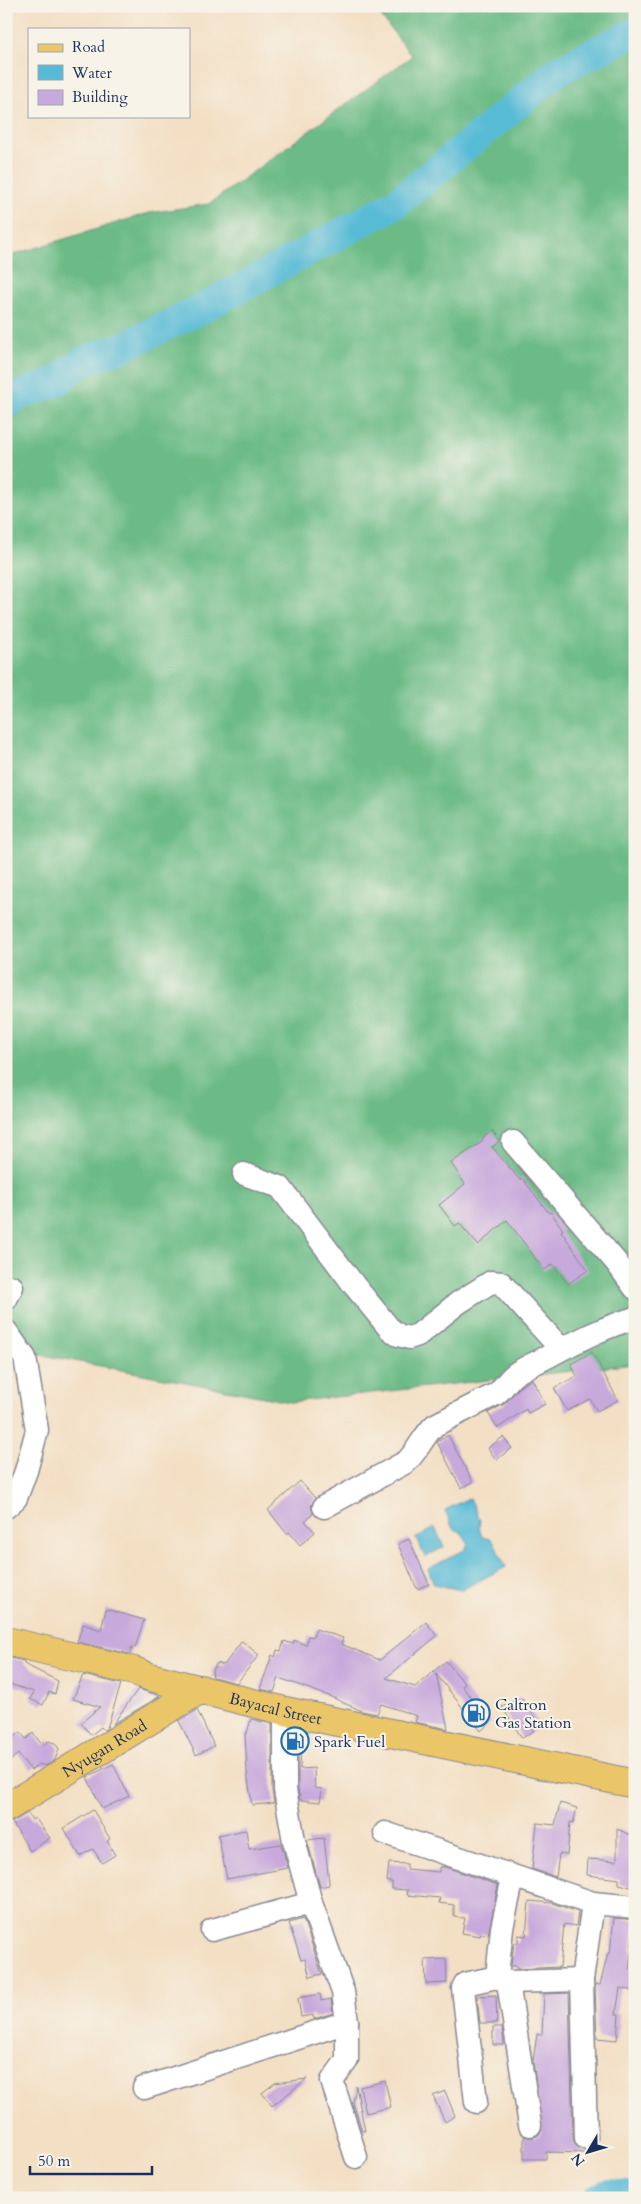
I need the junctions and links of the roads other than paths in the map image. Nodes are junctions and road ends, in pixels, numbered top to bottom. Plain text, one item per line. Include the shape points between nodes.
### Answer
1 (513, 1142) dead end
2 (244, 1174) dead end
3 (635, 1288) edge
4 (635, 1318) edge
5 (6, 1331) edge
6 (561, 1349) junction
7 (6, 1507) edge
8 (324, 1507) dead end
9 (6, 1641) edge
10 (201, 1689) junction
11 (285, 1711) junction
12 (635, 1784) edge
13 (6, 1808) edge
14 (385, 1833) dead end
15 (513, 1877) junction
16 (311, 1903) junction
17 (593, 1903) junction
18 (635, 1907) edge
19 (212, 1930) dead end
20 (502, 1980) junction
21 (582, 1980) junction
22 (347, 2022) junction
23 (144, 2088) dead end
24 (476, 2102) dead end
25 (530, 2125) dead end
26 (586, 2138) dead end
27 (356, 2157) dead end

1 - 3 street
2 - 6 street via 280,1188 398,1335 409,1338 418,1335 490,1282 501,1283
4 - 6 street via 609,1326
5 - 7 street via 25,1358 37,1430 16,1498
6 - 8 street via 512,1376 504,1388 485,1401 435,1426 406,1462
9 - 10 main road, Bayacal Street
10 - 11 main road, Bayacal Street
10 - 13 main road, Nyugan Road
11 - 12 main road, Bayacal Street
11 - 16 street via 285,1790 294,1841
14 - 15 street
15 - 17 street
15 - 20 street via 502,1928
16 - 19 street
16 - 22 street via 342,1992
17 - 18 street
17 - 21 street
20 - 21 street
20 - 24 street via 465,1984 463,1988
20 - 25 street
21 - 26 street
22 - 23 street
22 - 27 street via 347,2060 332,2081

